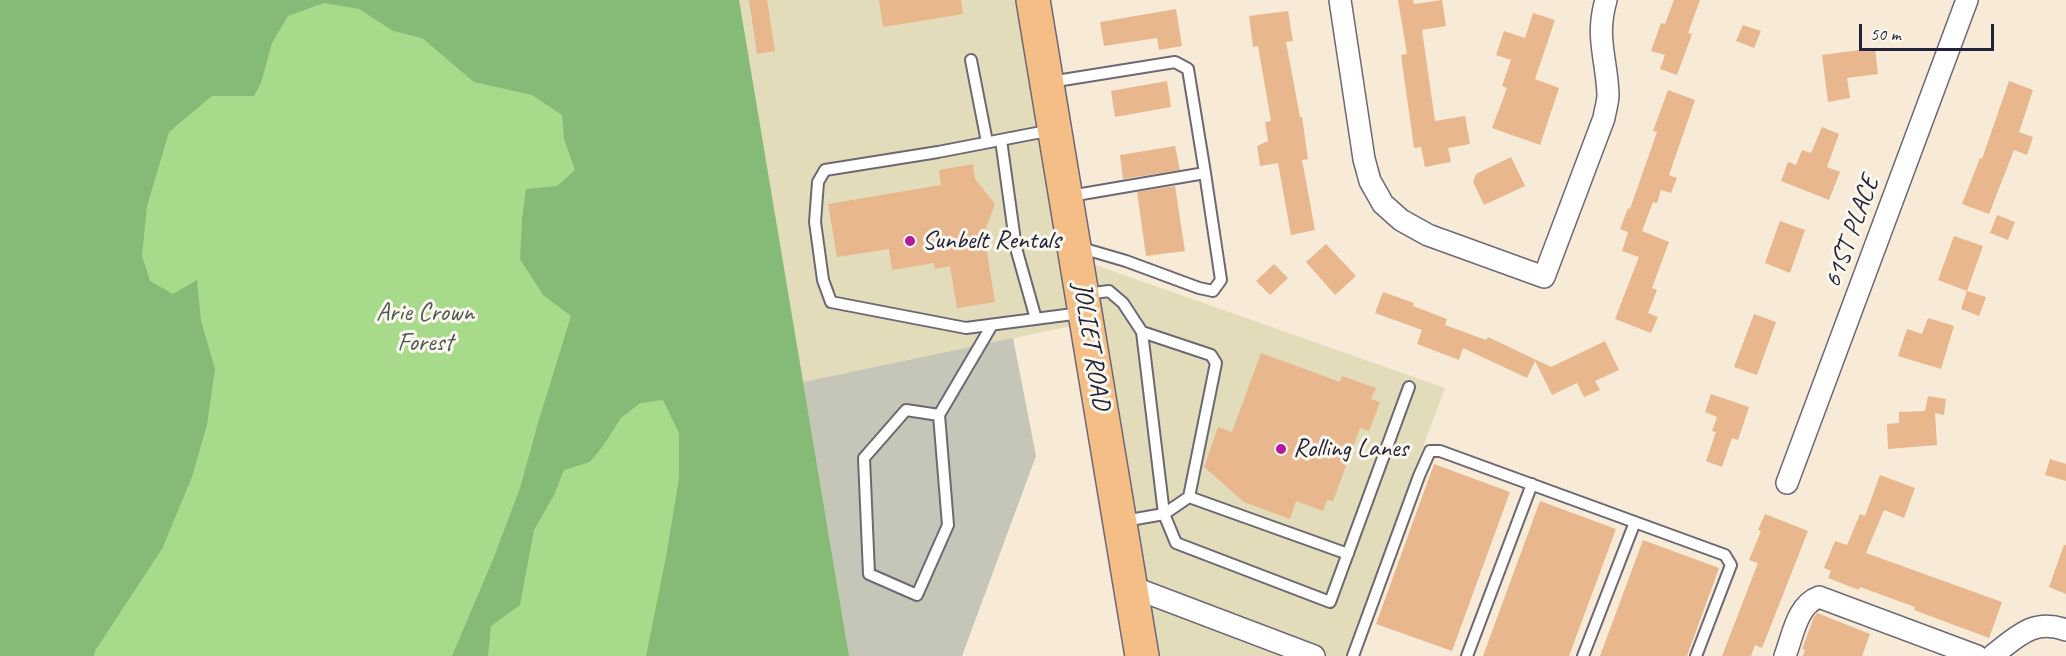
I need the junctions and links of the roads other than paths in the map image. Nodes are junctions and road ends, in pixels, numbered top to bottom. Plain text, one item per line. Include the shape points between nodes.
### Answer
1 (1033, 0) edge
2 (1340, 0) edge
3 (1606, 0) edge
4 (1967, 0) edge
5 (971, 60) dead end
6 (1047, 83) junction
7 (1055, 129) junction
8 (1001, 140) junction
9 (987, 142) junction
10 (1205, 173) junction
11 (1066, 196) junction
12 (1075, 246) junction
13 (1084, 303) junction
14 (1036, 319) junction
15 (993, 325) junction
16 (1142, 332) junction
17 (1409, 387) dead end
18 (939, 415) junction
19 (1787, 483) dead end
20 (1532, 484) junction
21 (1189, 497) junction
22 (1164, 514) junction
23 (1121, 521) junction
24 (1635, 522) junction
25 (1348, 554) junction
26 (1132, 587) junction
27 (2066, 630) edge
28 (1142, 656) edge
29 (1314, 656) edge
30 (1353, 656) edge
31 (1467, 656) edge
32 (1583, 656) edge
33 (1696, 656) edge
34 (1785, 656) edge
35 (1977, 656) edge
36 (1992, 656) edge

1 - 6 main road, JOLIET ROAD
2 - 3 street via 1364,159 1383,204 1428,235 1544,277 1604,118 1608,96 1600,41
4 - 19 street, 61ST PLACE
5 - 9 lane
6 - 7 main road, JOLIET ROAD
6 - 10 lane via 1175,62 1181,65 1188,69
7 - 8 lane
7 - 11 main road, JOLIET ROAD
8 - 9 lane
8 - 14 lane via 1016,248
9 - 15 lane via 825,170 818,182 815,222 822,280 831,302 966,328
10 - 11 lane
10 - 12 lane via 1221,280 1213,291
11 - 12 main road, JOLIET ROAD
12 - 13 main road, JOLIET ROAD
13 - 14 lane
13 - 16 lane via 1109,291 1123,303
13 - 23 main road, JOLIET ROAD
14 - 15 lane
15 - 18 lane
16 - 21 lane via 1211,355 1216,363
16 - 22 lane
17 - 25 lane
18 - 18 lane via 948,525 917,595 869,574 864,458 906,410
20 - 24 lane
20 - 30 lane via 1440,451 1430,451
20 - 31 lane
21 - 22 lane
21 - 25 lane
22 - 23 lane
22 - 25 lane via 1176,543 1330,602
23 - 26 main road, JOLIET ROAD
24 - 32 lane
24 - 33 lane via 1725,555 1731,565
26 - 28 main road, JOLIET ROAD
26 - 29 street
27 - 36 street via 2039,626 2022,633
34 - 35 street via 1803,607 1819,597

